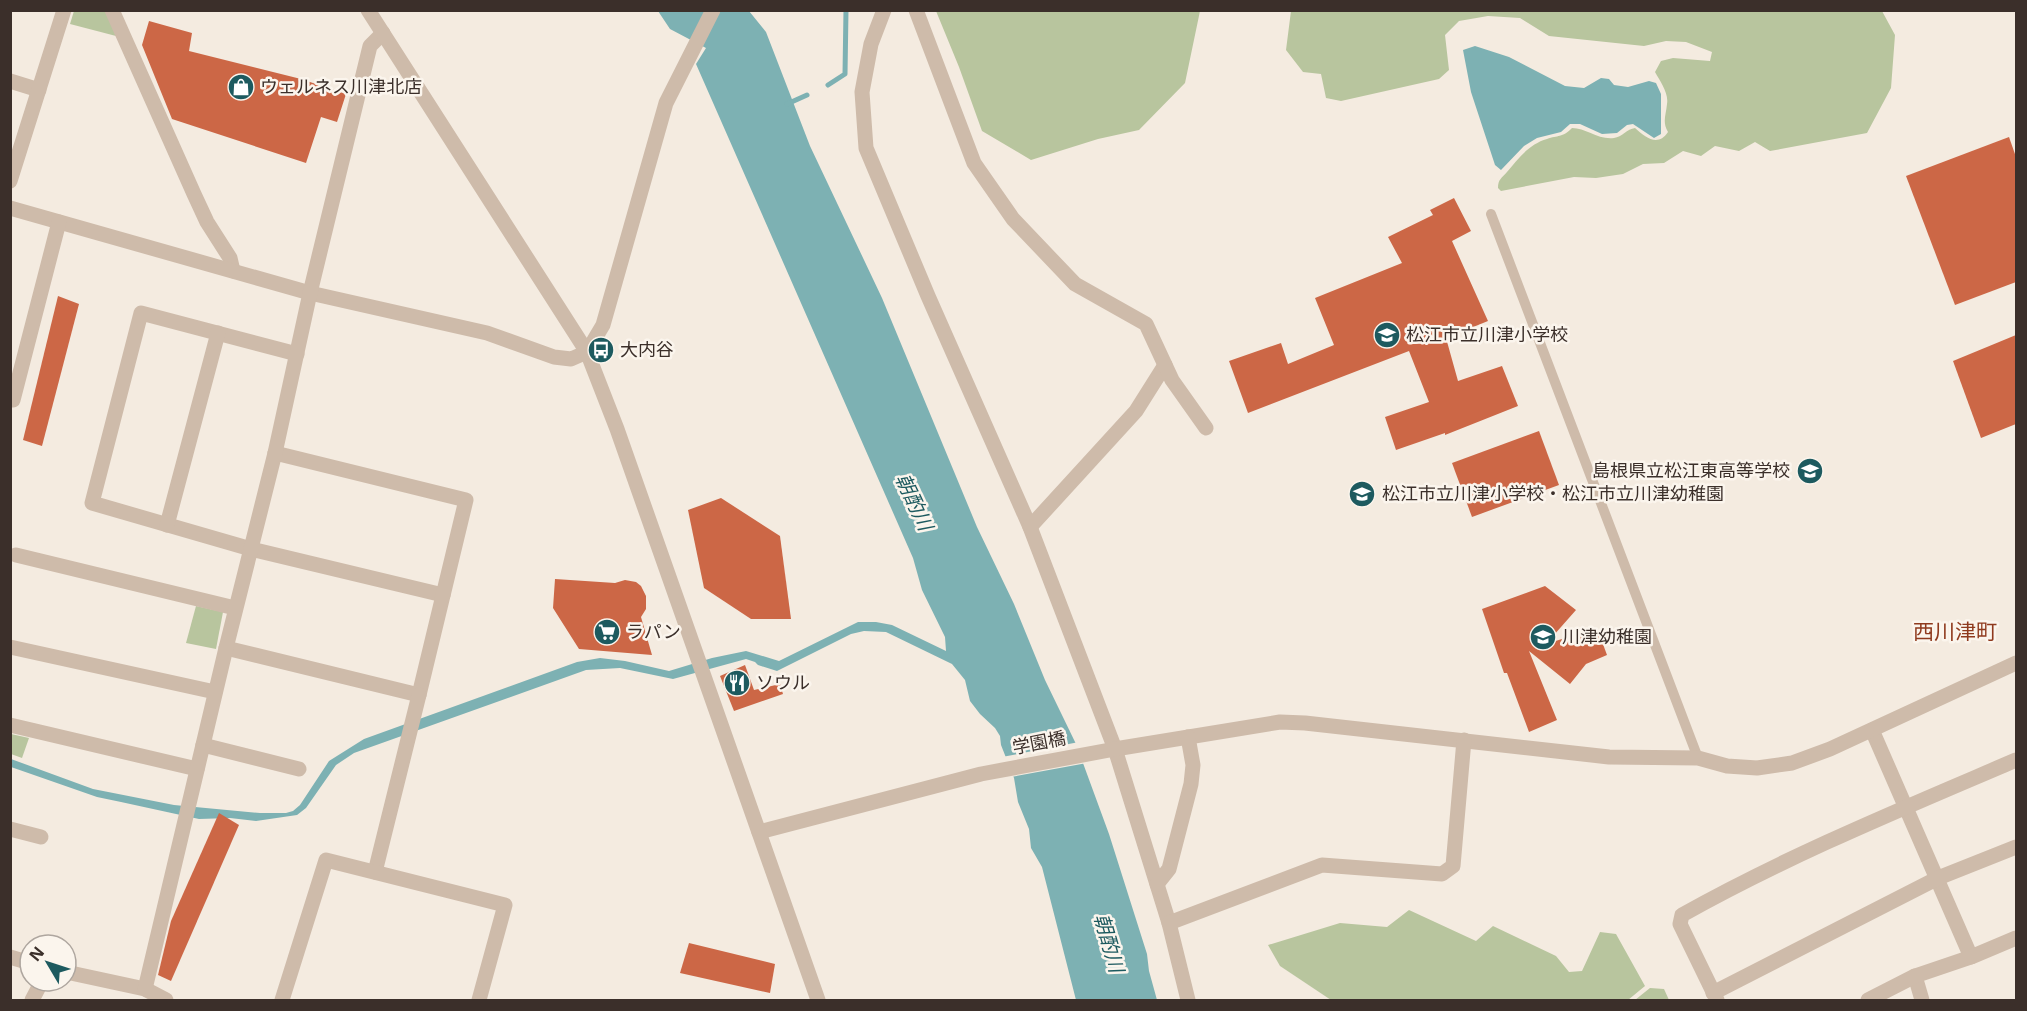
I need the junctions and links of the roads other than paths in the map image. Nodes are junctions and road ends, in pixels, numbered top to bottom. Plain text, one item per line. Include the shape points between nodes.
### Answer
1 (64, 10) edge
2 (112, 10) edge
3 (368, 10) edge
4 (713, 10) edge
5 (884, 10) edge
6 (916, 10) edge
7 (382, 33) junction
8 (10, 81) edge
9 (39, 90) junction
10 (10, 181) edge
11 (10, 208) edge
12 (1491, 213) dead end
13 (59, 222) junction
14 (233, 271) junction
15 (310, 293) junction
16 (218, 333) junction
17 (587, 352) junction
18 (297, 354) junction
19 (1165, 366) junction
20 (13, 400) dead end
21 (1206, 428) dead end
22 (275, 453) junction
23 (167, 525) junction
24 (1030, 526) junction
25 (251, 549) junction
26 (16, 555) dead end
27 (443, 595) junction
28 (235, 608) junction
29 (10, 647) edge
30 (226, 648) junction
31 (2016, 663) edge
32 (215, 692) junction
33 (419, 695) junction
34 (10, 725) edge
35 (1872, 730) junction
36 (1188, 737) junction
37 (1464, 740) junction
38 (203, 745) junction
39 (1109, 750) junction
40 (1698, 758) junction
41 (2016, 760) edge
42 (197, 769) junction
43 (299, 769) dead end
44 (1906, 807) junction
45 (10, 829) edge
46 (759, 832) junction
47 (41, 837) dead end
48 (2016, 847) edge
49 (375, 872) junction
50 (1938, 878) junction
51 (1157, 884) junction
52 (1169, 922) junction
53 (2016, 938) edge
54 (1971, 957) junction
55 (78, 975) edge
56 (1915, 976) junction
57 (145, 989) junction
58 (1715, 997) edge
59 (166, 1000) edge
60 (282, 1000) edge
61 (479, 1000) edge
62 (818, 1000) edge
63 (1188, 1000) edge
64 (1868, 1000) edge
65 (1922, 1000) edge

1 - 9 street
2 - 14 street
3 - 7 street
4 - 17 street via 666,103 603,325
5 - 24 street via 871,44 862,92 866,148
6 - 19 street via 974,163 1013,219 1075,284 1146,324
7 - 15 street via 370,46
7 - 17 street
8 - 9 street
9 - 10 street
11 - 13 street
12 - 40 lane
13 - 14 street
13 - 20 street
14 - 15 street
15 - 17 street via 487,333 554,357 571,360
15 - 18 street
16 - 18 street
16 - 23 street
16 - 23 street via 141,313 92,504
17 - 46 street
18 - 22 street
19 - 21 street
19 - 24 street via 1136,411
22 - 25 street
22 - 27 street via 466,500
23 - 25 street
24 - 39 street
25 - 27 street
25 - 28 street
26 - 28 street
27 - 33 street
28 - 30 street
29 - 32 street
30 - 32 street
30 - 33 street
31 - 35 street, 学園橋
32 - 38 street
33 - 49 street
34 - 42 street
35 - 40 street, 学園橋 via 1792,763 1757,768 1727,766
35 - 44 street
36 - 37 street, 学園橋 via 1280,722
36 - 39 street, 学園橋
36 - 51 street via 1193,765 1191,784 1169,869
37 - 40 street, 学園橋 via 1609,757
37 - 52 street via 1453,866 1442,874 1322,865
38 - 42 street
38 - 43 street
39 - 46 street, 学園橋 via 981,774
39 - 51 street
41 - 44 street
42 - 57 street
44 - 50 street
44 - 58 street via 1682,915 1680,924
45 - 47 street
46 - 62 street
48 - 50 street
49 - 60 street via 326,860
49 - 61 street via 505,905
50 - 54 street
50 - 58 street
51 - 52 street
52 - 63 street
53 - 54 street
54 - 56 street
55 - 57 street
56 - 64 street
56 - 65 street
57 - 59 street

